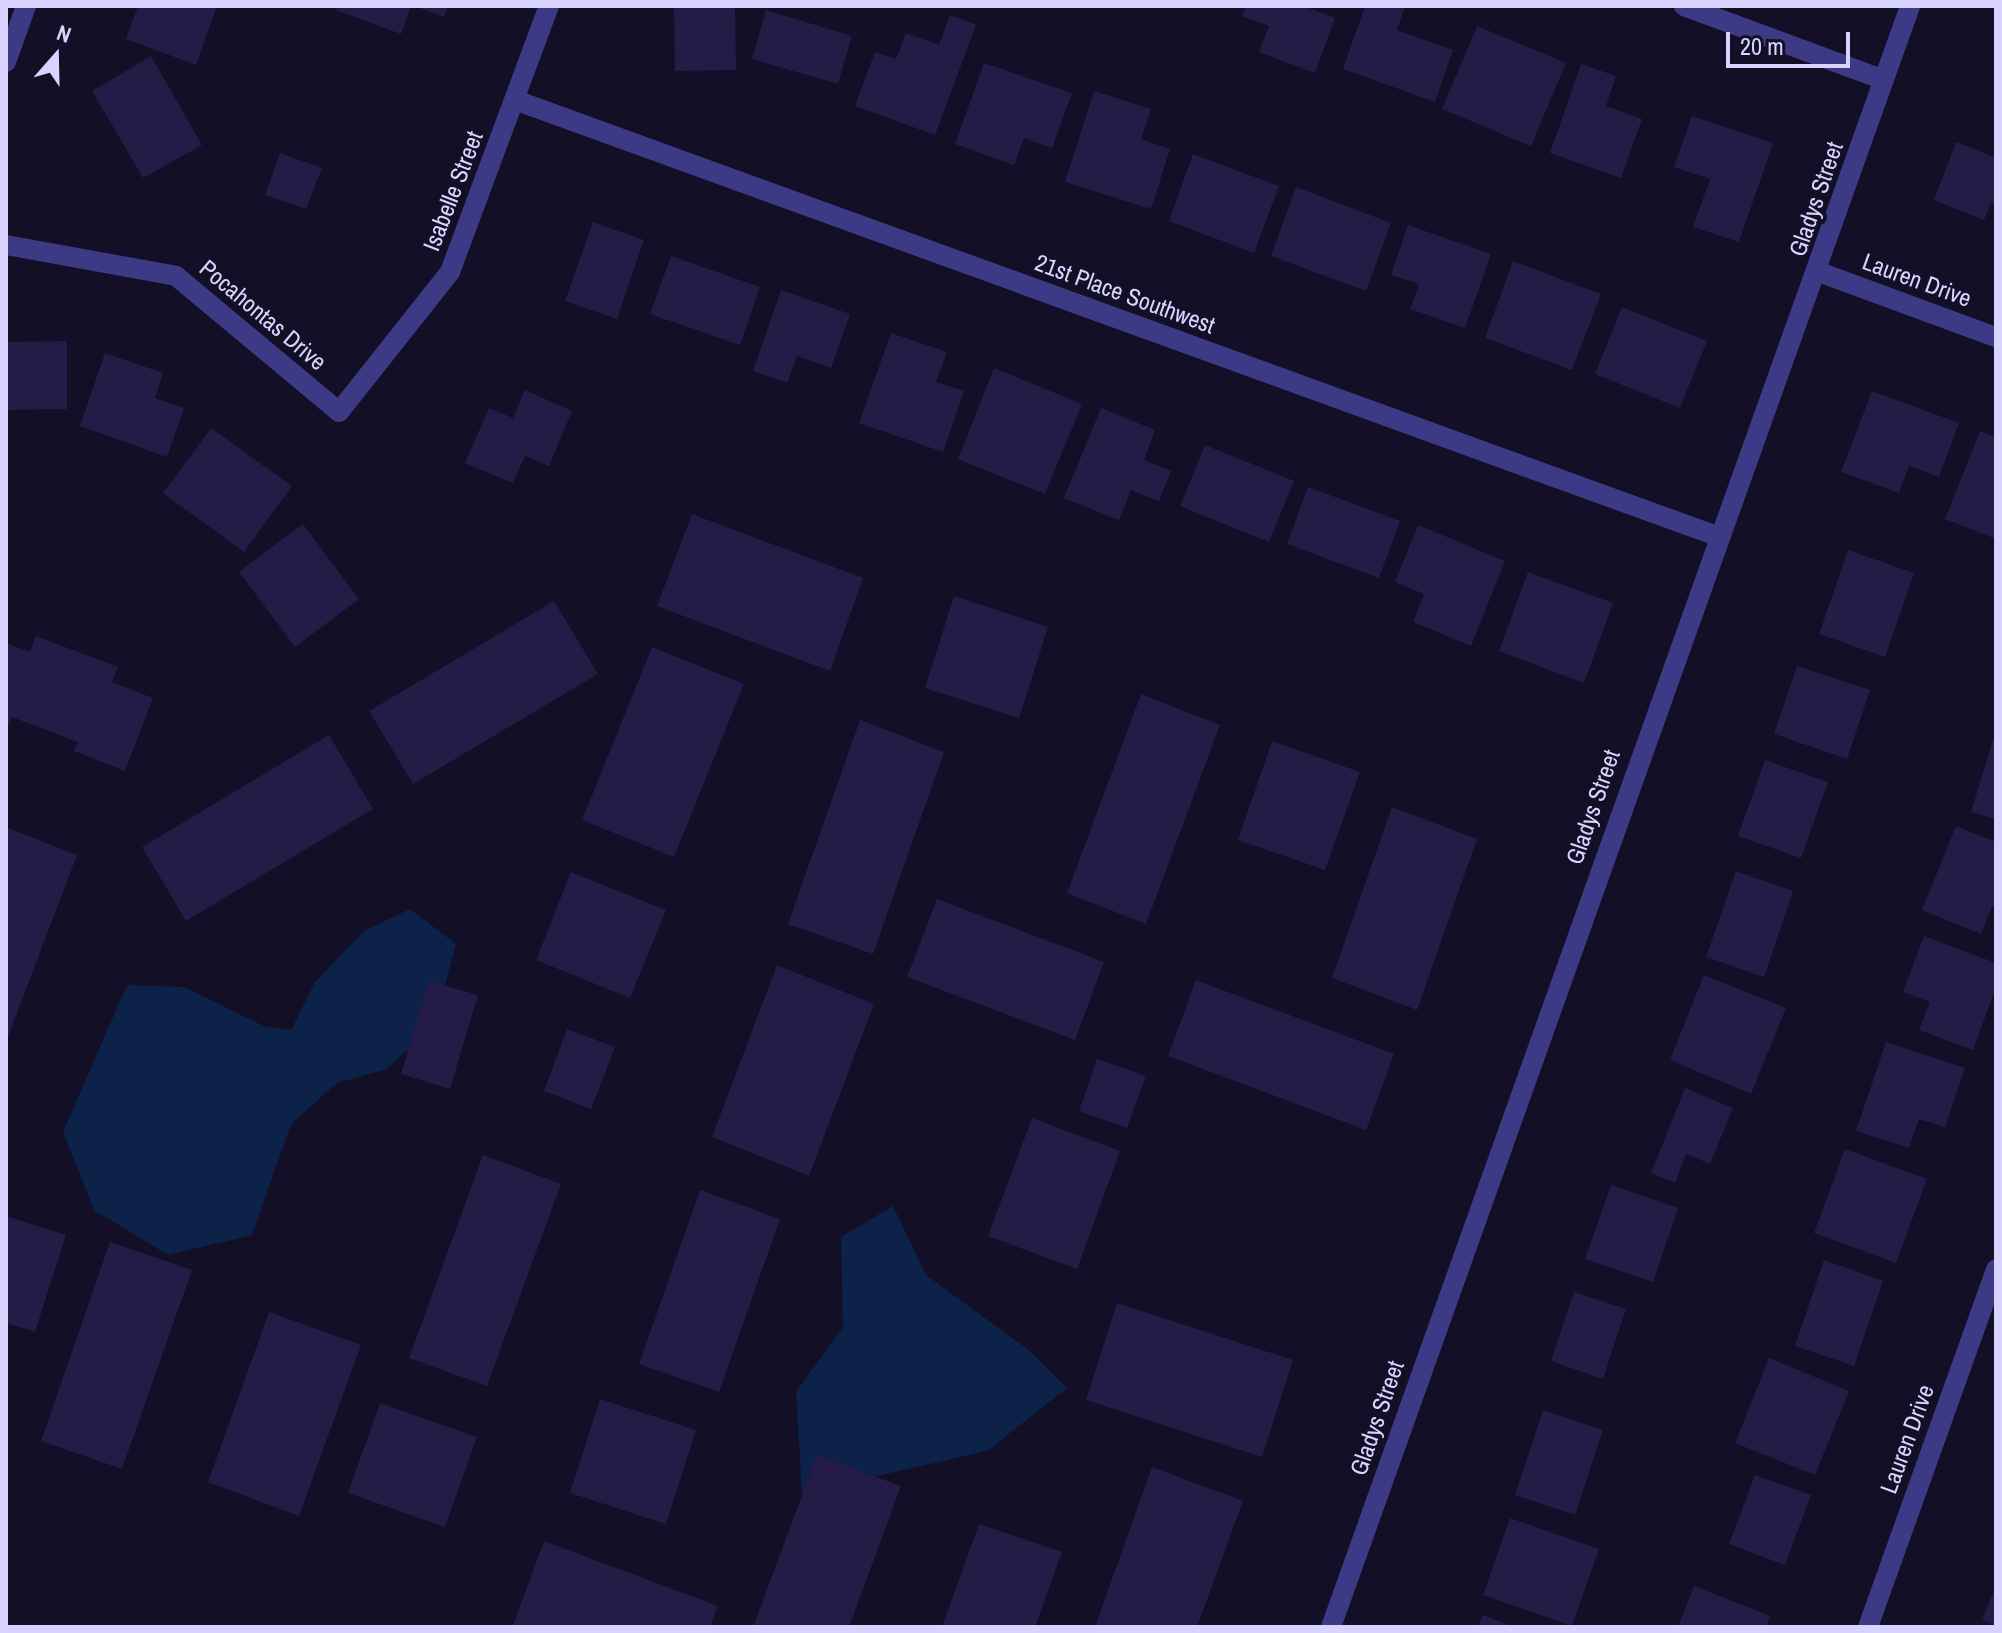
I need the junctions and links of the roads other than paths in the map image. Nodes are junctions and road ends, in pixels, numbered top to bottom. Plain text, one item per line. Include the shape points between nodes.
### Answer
1 (26, 6) edge
2 (549, 6) edge
3 (1684, 6) edge
4 (1910, 6) edge
5 (6, 62) edge
6 (1884, 80) junction
7 (515, 100) junction
8 (6, 245) edge
9 (1819, 272) junction
10 (1996, 337) edge
11 (339, 412) joint
12 (1717, 536) junction
13 (1996, 1269) edge
14 (1331, 1627) edge
15 (1868, 1627) edge

1 - 5 street
2 - 7 street, Isabelle Street
3 - 6 street
4 - 6 street, Gladys Street
6 - 9 street, Gladys Street
7 - 11 street, Isabelle Street via 450,272
7 - 12 street, 21st Place Southwest
8 - 11 street, Pocahontas Drive via 176,276
9 - 10 street, Lauren Drive
9 - 12 street, Gladys Street
12 - 14 street, Gladys Street
13 - 15 street, Lauren Drive

